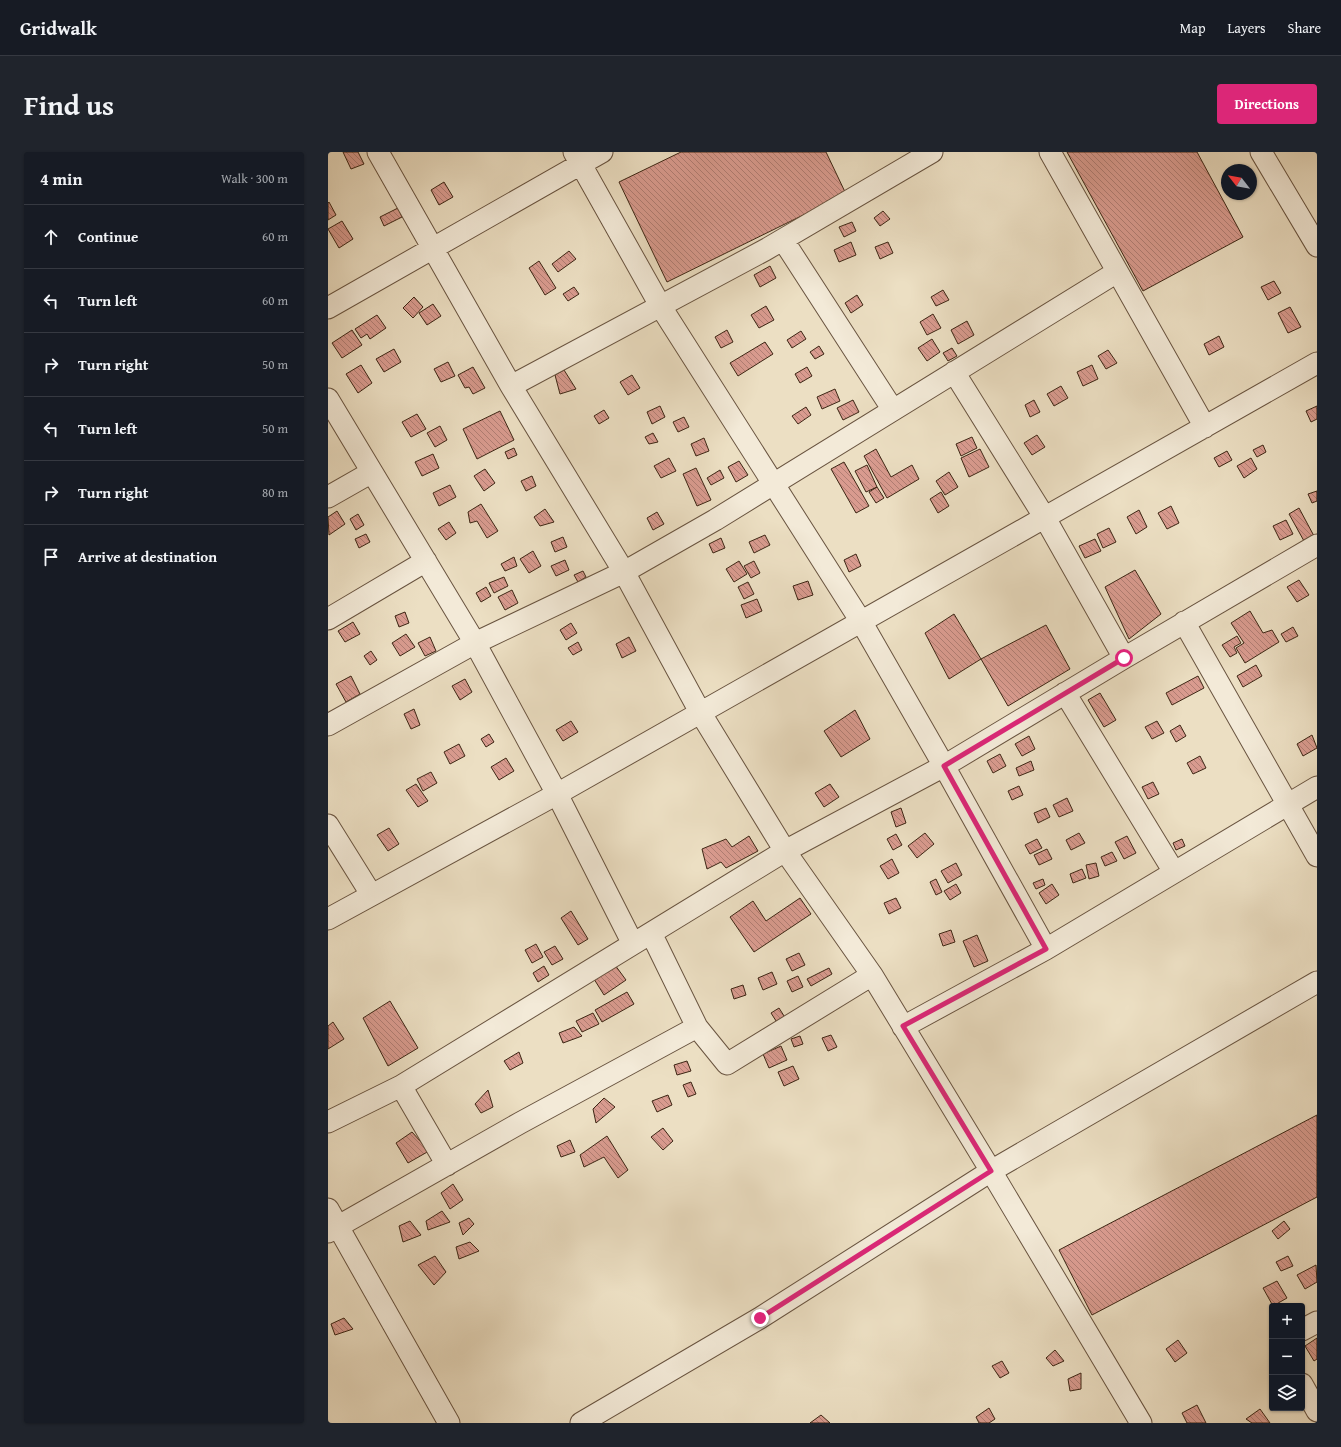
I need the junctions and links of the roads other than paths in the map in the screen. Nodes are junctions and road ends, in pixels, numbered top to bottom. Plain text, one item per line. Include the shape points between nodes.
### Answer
1 (378, 152) edge
2 (602, 152) edge
3 (932, 152) edge
4 (1050, 152) edge
5 (1261, 152) edge
6 (577, 158) edge
7 (783, 240) junction
8 (1317, 246) edge
9 (431, 248) junction
10 (1117, 272) junction
11 (661, 307) junction
12 (328, 308) edge
13 (1317, 363) edge
14 (954, 372) junction
15 (511, 386) junction
16 (328, 399) edge
17 (892, 410) junction
18 (1205, 427) junction
19 (372, 472) junction
20 (772, 484) junction
21 (328, 497) edge
22 (1045, 518) junction
23 (1317, 545) edge
24 (426, 561) junction
25 (624, 572) junction
26 (328, 619) edge
27 (862, 622) junction
28 (1184, 622) junction
29 (475, 643) junction
30 (1124, 658) junction
31 (1065, 693) junction
32 (700, 712) junction
33 (328, 725) edge
34 (944, 766) junction
35 (1317, 787) edge
36 (557, 794) junction
37 (1288, 803) junction
38 (328, 825) edge
39 (785, 851) junction
40 (1317, 856) edge
41 (1174, 872) junction
42 (371, 894) junction
43 (328, 919) edge
44 (651, 933) junction
45 (633, 944) junction
46 (1046, 949) junction
47 (872, 975) junction
48 (1317, 982) edge
49 (903, 1026) junction
50 (697, 1027) junction
51 (401, 1086) junction
52 (328, 1122) edge
53 (447, 1165) junction
54 (991, 1171) junction
55 (331, 1222) edge
56 (1317, 1322) edge
57 (1305, 1328) edge
58 (1305, 1389) edge
59 (1317, 1411) edge
60 (449, 1423) edge
61 (581, 1423) edge
62 (1141, 1423) edge

1 - 9 street
2 - 6 street
3 - 7 street
4 - 10 street
5 - 8 street
6 - 9 street
6 - 11 street
7 - 11 street
7 - 17 street
9 - 12 street
9 - 15 street
10 - 14 street
10 - 18 street
11 - 15 street
11 - 20 street
13 - 18 street
14 - 17 street
14 - 22 street
15 - 25 street
16 - 19 street
17 - 20 street
18 - 22 street
19 - 21 street
19 - 24 street
20 - 25 street
20 - 27 street
22 - 27 street
22 - 30 street
23 - 28 street
24 - 26 street
24 - 29 street
25 - 29 street
25 - 32 street
27 - 32 street
27 - 34 street
28 - 30 street
28 - 37 street
29 - 33 street
29 - 36 street
30 - 31 street
31 - 34 street
31 - 41 street
32 - 36 street
32 - 39 street
34 - 39 street
34 - 46 street
35 - 37 street
36 - 42 street
36 - 45 street
37 - 40 street
37 - 41 street
38 - 42 street
39 - 44 street
39 - 47 street
41 - 46 street
42 - 43 street
44 - 45 street
44 - 50 street
45 - 51 street
46 - 49 street
47 - 49 street
47 - 50 street via 727,1064
48 - 54 street
49 - 54 street
50 - 53 street
51 - 52 street
51 - 53 street
53 - 55 street
54 - 61 street via 760,1318
54 - 62 street
55 - 60 street
56 - 57 street
58 - 59 street

